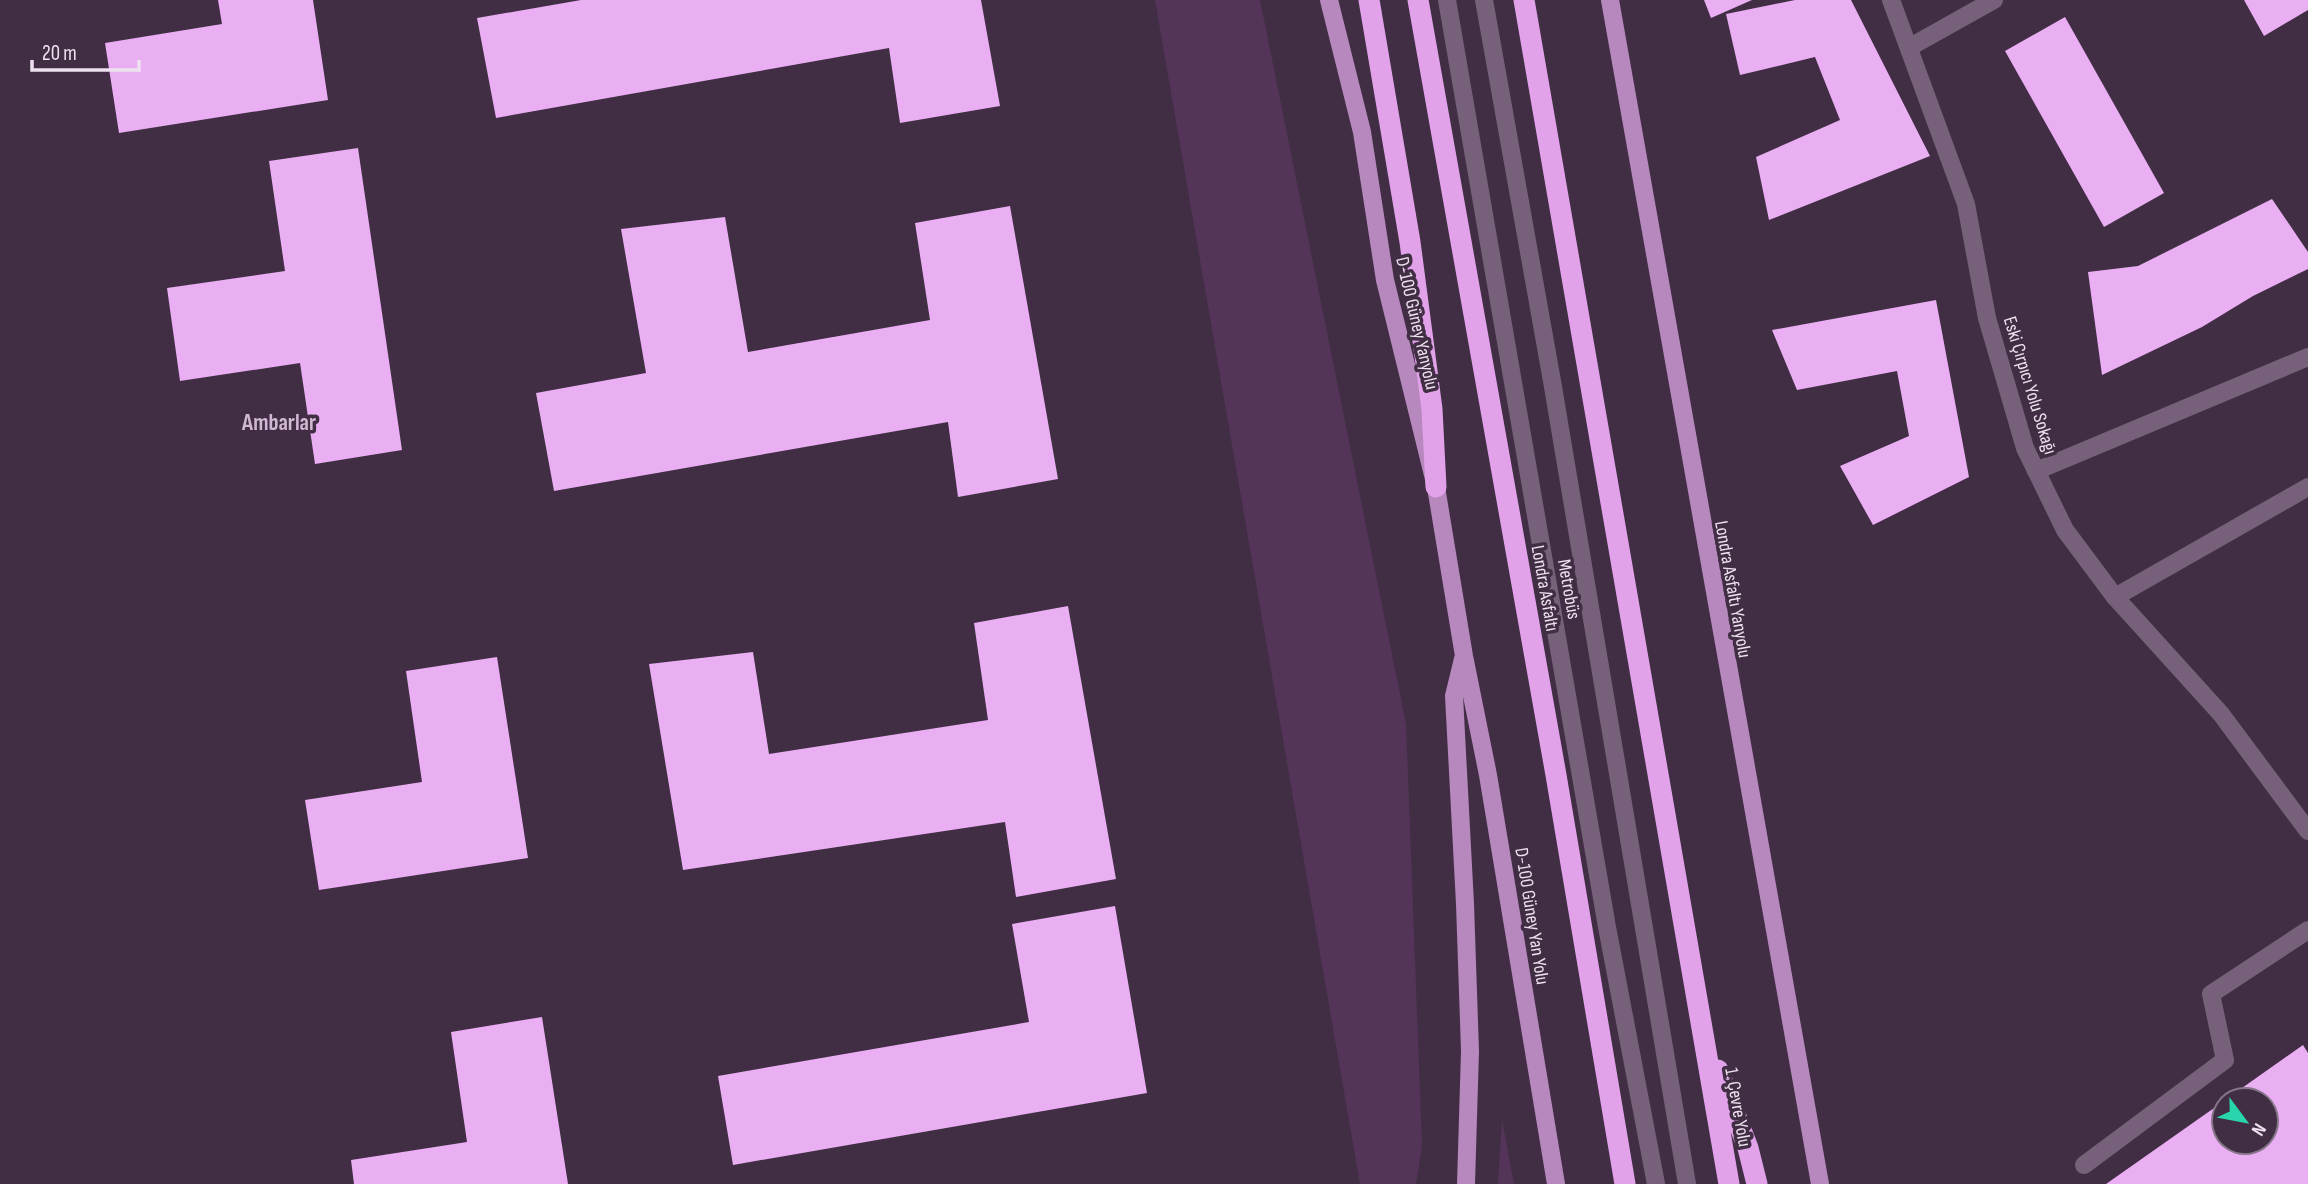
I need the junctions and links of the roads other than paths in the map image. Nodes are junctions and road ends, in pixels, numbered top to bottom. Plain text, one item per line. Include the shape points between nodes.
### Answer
1 (1329, 0) edge
2 (1369, 0) edge
3 (1418, 0) edge
4 (1447, 0) edge
5 (1484, 0) edge
6 (1524, 0) edge
7 (1610, 0) edge
8 (1891, 0) edge
9 (1994, 0) edge
10 (1910, 47) junction
11 (2308, 357) edge
12 (2036, 471) junction
13 (2308, 487) edge
14 (1436, 488) junction
15 (2115, 597) junction
16 (1464, 656) junction
17 (2308, 831) edge
18 (2308, 930) edge
19 (1704, 1037) junction
20 (2084, 1166) dead end
21 (1466, 1184) edge
22 (1556, 1184) edge
23 (1625, 1184) edge
24 (1656, 1184) edge
25 (1687, 1184) edge
26 (1729, 1184) edge
27 (1757, 1184) edge
28 (1820, 1184) edge

1 - 14 main road, D-100 Güney Yanyolu via 1362,132 1385,280
2 - 14 highway via 1410,242 1432,409
3 - 23 highway, Londra Asfaltı
4 - 24 street, Metrobüs via 1607,927
5 - 25 street
6 - 19 highway
7 - 28 main road, Londra Asfaltı Yanyolu
8 - 10 street, Eski Çırpıcı Yolu Sokağı
9 - 10 street
10 - 12 street, Eski Çırpıcı Yolu Sokağı via 1966,204 1987,318
11 - 12 street
12 - 15 street, Eski Çırpıcı Yolu Sokağı via 2065,530
13 - 15 street
14 - 16 main road, D-100 Güney Yanyolu
15 - 17 street, Eski Çırpıcı Yolu Sokağı via 2221,714
16 - 21 main road via 1454,696 1470,1051
16 - 22 main road, D-100 Güney Yan Yolu via 1489,775
18 - 20 street via 2211,994 2225,1060
19 - 26 highway, 1. Çevre Yolu
19 - 27 highway via 1748,1148

